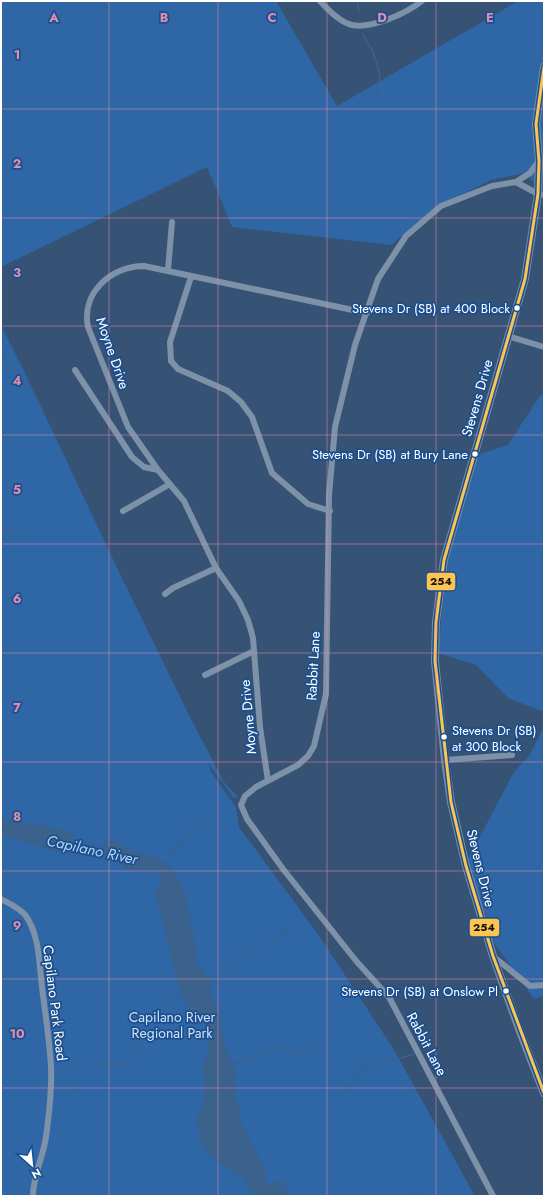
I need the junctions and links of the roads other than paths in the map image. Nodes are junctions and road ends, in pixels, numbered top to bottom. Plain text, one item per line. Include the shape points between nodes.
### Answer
1 (320, 1) edge
2 (422, 1) edge
3 (544, 67) edge
4 (541, 164) edge
5 (516, 182) junction
6 (541, 195) edge
7 (172, 222) dead end
8 (168, 270) junction
9 (191, 277) junction
10 (367, 313) junction
11 (508, 336) junction
12 (544, 347) edge
13 (75, 370) dead end
14 (158, 470) junction
15 (170, 484) junction
16 (123, 511) dead end
17 (330, 511) junction
18 (216, 568) junction
19 (165, 594) dead end
20 (254, 651) junction
21 (205, 675) dead end
22 (512, 754) dead end
23 (445, 760) junction
24 (268, 781) junction
25 (1, 899) edge
26 (493, 956) junction
27 (544, 985) edge
28 (544, 1093) edge
29 (33, 1196) edge
30 (494, 1196) edge

1 - 2 street via 330,12 352,25 371,25 401,14
3 - 4 street, Stevens Drive via 536,124
4 - 5 street
4 - 6 street, Stevens Drive
5 - 6 street
5 - 10 street, Rabbit Lane via 492,186 441,206 406,236 378,279
6 - 11 street, Stevens Drive via 525,279
7 - 8 street
8 - 9 street, Moyne Drive
8 - 14 street, Moyne Drive via 137,266 117,272 97,288 90,300 87,313 88,328 128,427
9 - 10 street, Moyne Drive via 231,283
9 - 17 street via 170,342 171,361 178,369 228,391 242,402 252,417 272,473 308,504
10 - 17 street, Rabbit Lane via 355,345 335,427
11 - 12 street
11 - 23 street, Stevens Drive via 444,560 436,622 435,661
13 - 14 street, Moyne Drive via 132,457 144,467
14 - 15 street, Moyne Drive
15 - 16 street
15 - 18 street, Moyne Drive via 184,501
17 - 24 street, Rabbit Lane via 326,694 314,746 308,756 298,765
18 - 19 street
18 - 20 street, Moyne Drive via 245,612
20 - 21 street, Moyne Drive
20 - 24 street, Moyne Drive via 260,727
22 - 23 street
23 - 26 street, Stevens Drive via 451,802 466,866
24 - 30 street, Rabbit Lane via 245,796 241,802 243,812 283,869 388,997
25 - 29 street, Capilano Park Road via 22,912 32,928 37,946 48,1040 51,1068 50,1102 46,1140 34,1176
26 - 27 street via 530,986
26 - 28 street, Stevens Drive via 518,1029

